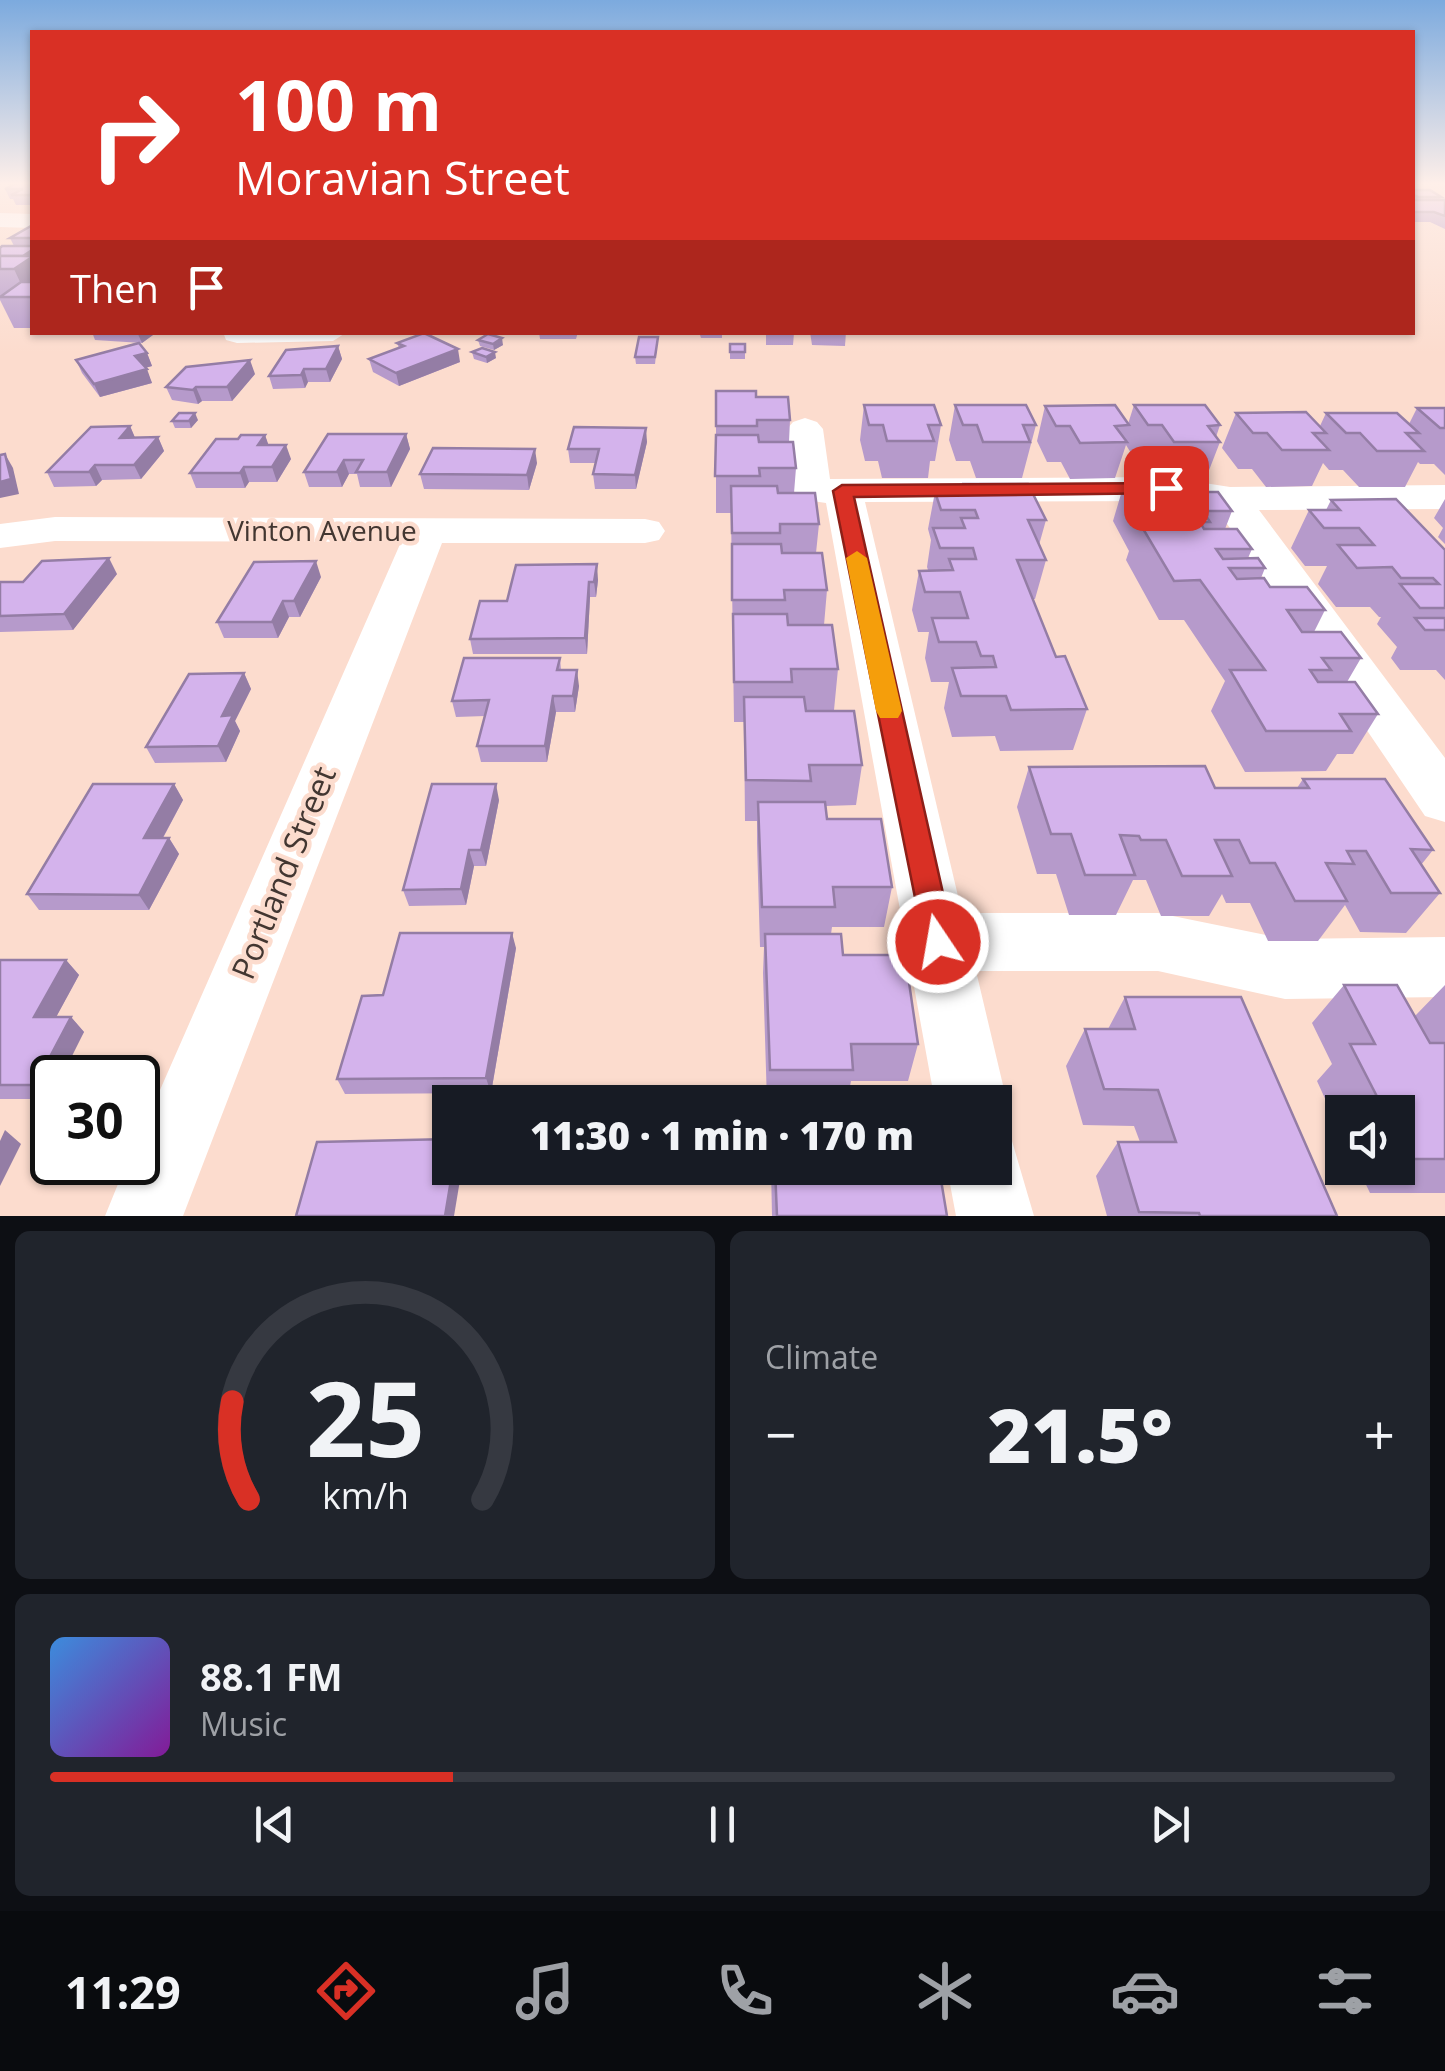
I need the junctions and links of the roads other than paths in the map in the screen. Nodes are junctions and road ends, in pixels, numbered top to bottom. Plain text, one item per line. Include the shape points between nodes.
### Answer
1 (805, 429) dead end
2 (842, 491) junction
3 (1445, 497) edge
4 (1230, 498) junction
5 (426, 531) junction
6 (644, 532) dead end
7 (0, 536) edge
8 (1445, 800) edge
9 (938, 942) junction
10 (1445, 968) edge
11 (967, 1085) edge
12 (989, 1185) edge
13 (144, 1216) edge
14 (995, 1216) edge

1 - 2 street via 813,491
2 - 4 street via 1166,488
2 - 9 street
3 - 4 street
4 - 8 street
5 - 6 street, Vinton Avenue
5 - 7 street, Vinton Avenue via 55,529
5 - 13 street, Portland Street
9 - 10 street via 1158,942 1284,969
9 - 11 street
12 - 14 street

